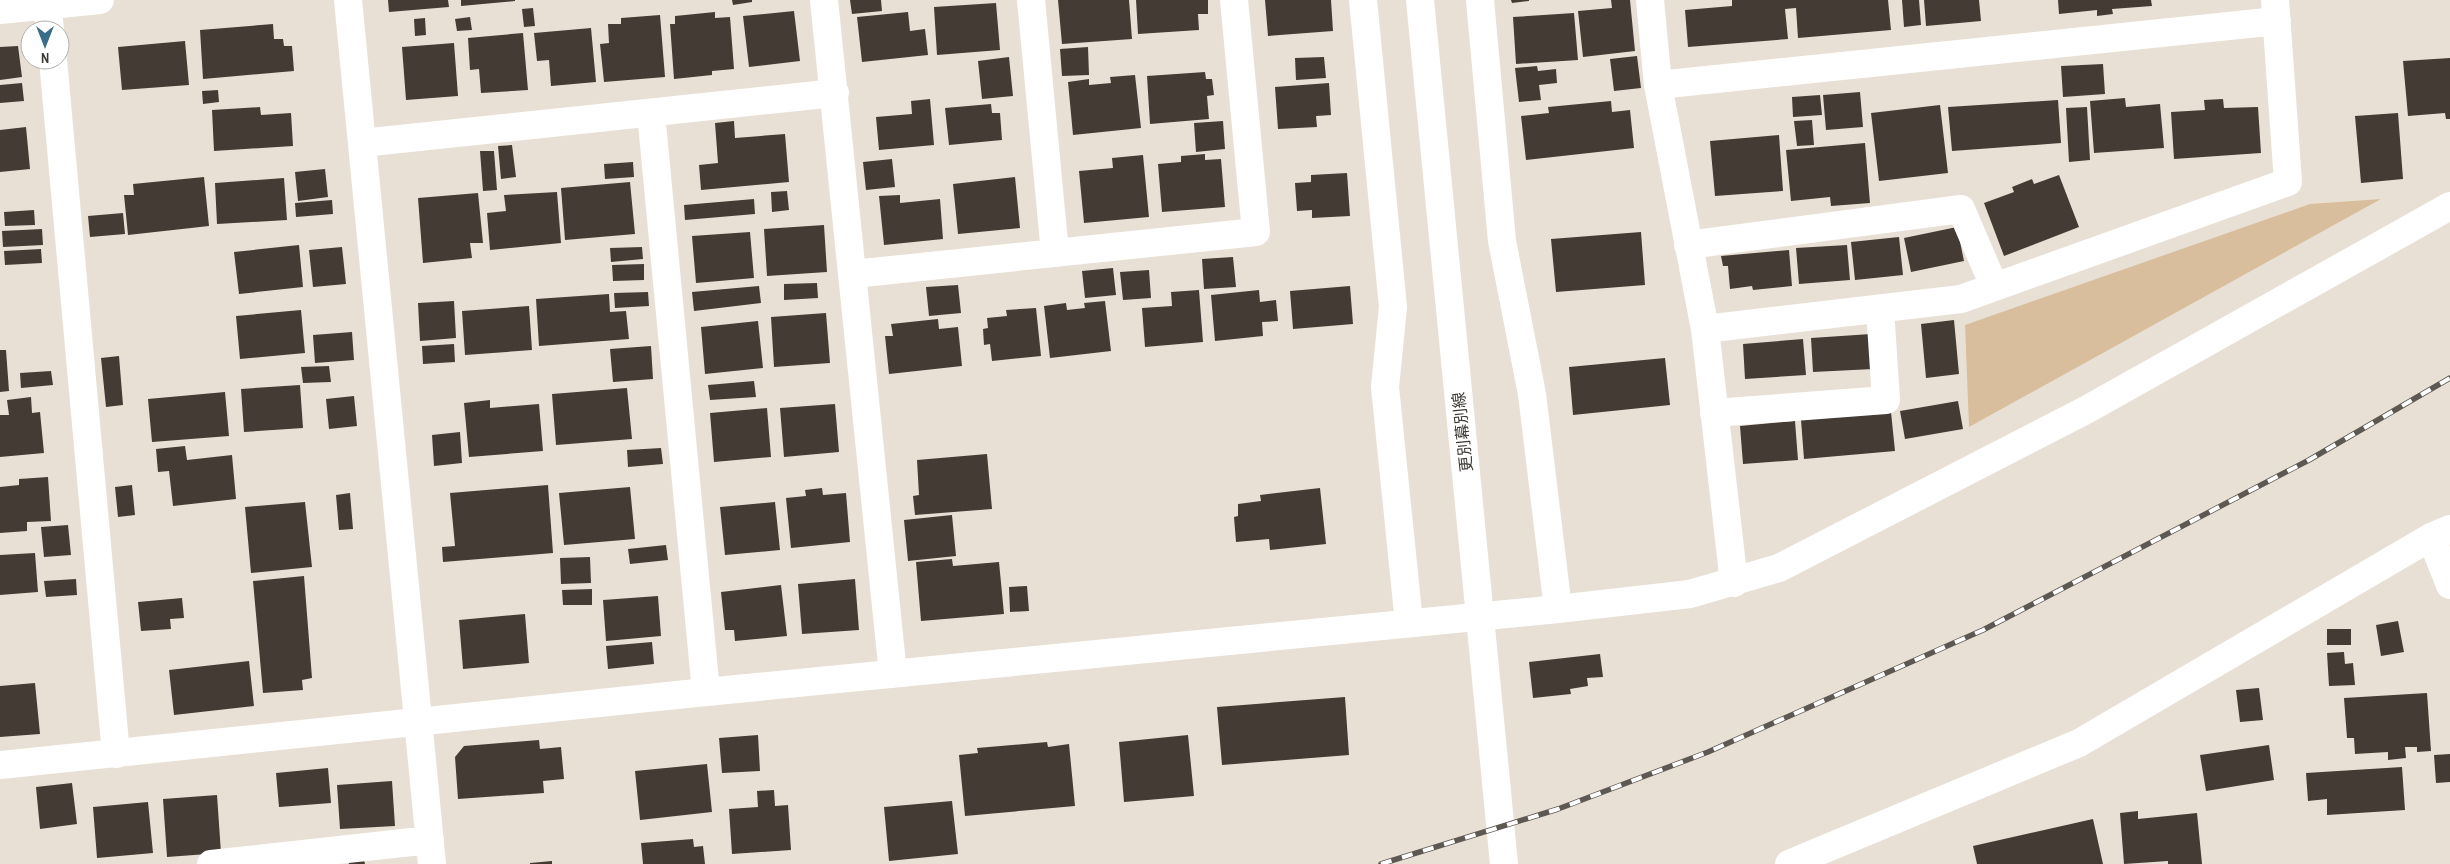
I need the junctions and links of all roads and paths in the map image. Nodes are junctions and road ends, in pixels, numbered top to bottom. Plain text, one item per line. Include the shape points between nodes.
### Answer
1 (100, 0) edge
2 (348, 0) edge
3 (824, 0) edge
4 (1031, 0) edge
5 (1234, 0) edge
6 (1363, 0) edge
7 (1420, 0) edge
8 (1480, 0) edge
9 (1650, 0) edge
10 (0, 10) edge
11 (2276, 11) edge
12 (48, 12) edge
13 (54, 70) edge
14 (1658, 85) junction
15 (835, 93) junction
16 (651, 113) junction
17 (362, 143) junction
18 (2450, 206) edge
19 (1688, 245) junction
20 (1055, 253) junction
21 (853, 274) junction
22 (1994, 286) junction
23 (1880, 309) junction
24 (1705, 329) junction
25 (1714, 413) junction
26 (2441, 533) edge
27 (1734, 583) junction
28 (2450, 585) edge
29 (1558, 609) junction
30 (1409, 624) junction
31 (893, 674) junction
32 (706, 692) junction
33 (420, 722) junction
34 (116, 754) junction
35 (0, 766) edge
36 (431, 852) edge
37 (211, 864) edge
38 (1504, 864) edge
39 (1789, 864) edge

1 - 12 street
2 - 17 street
3 - 15 street
4 - 20 street
5 - 20 street via 1256,232
6 - 30 street via 1393,307 1385,387
7 - 38 street, 更別幕別線
8 - 29 street via 1502,241 1532,394
9 - 14 street
10 - 12 street
11 - 14 street
11 - 22 street via 2288,182
13 - 34 street
14 - 19 street
15 - 16 street
15 - 21 street
16 - 17 street
16 - 32 street
17 - 33 street
18 - 27 street via 2078,414 1779,568
19 - 22 street via 1962,209
19 - 24 street
20 - 21 street
21 - 31 street
22 - 23 street via 1961,299
23 - 24 street
23 - 25 street via 1886,400
24 - 25 street
25 - 27 street
26 - 28 street
26 - 39 street via 2079,743
27 - 29 street via 1690,594
29 - 30 street
30 - 31 street
31 - 32 street
32 - 33 street
33 - 34 street
33 - 36 street
34 - 35 street
36 - 37 street

